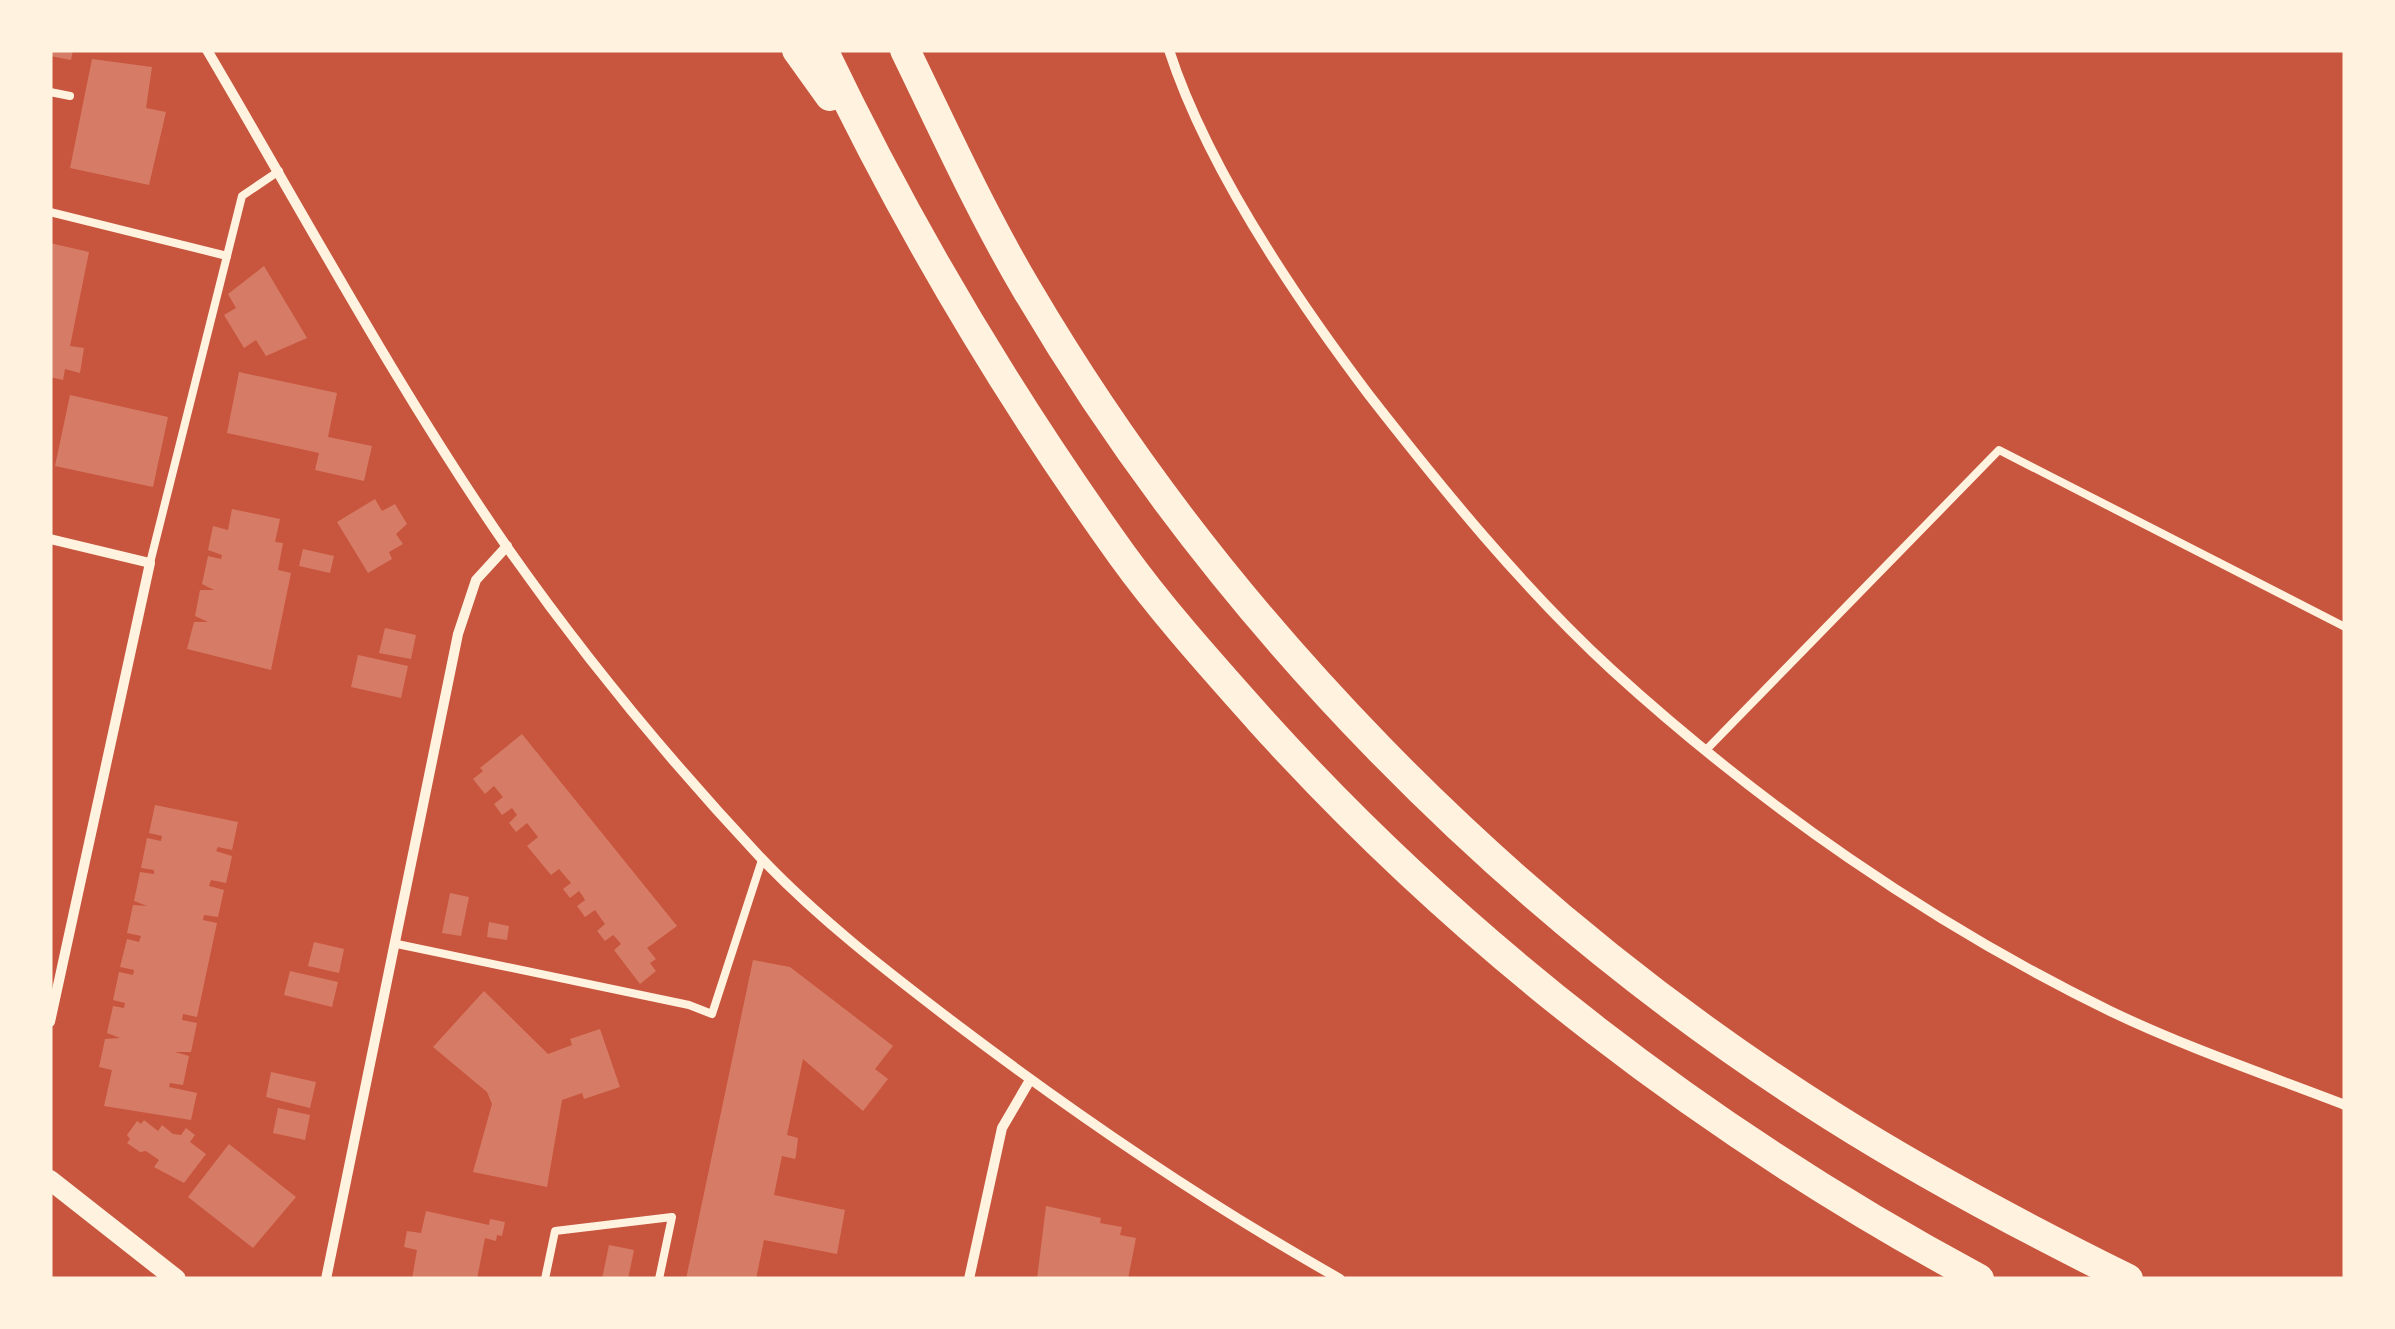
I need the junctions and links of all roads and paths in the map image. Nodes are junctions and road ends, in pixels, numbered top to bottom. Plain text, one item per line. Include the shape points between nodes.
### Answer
1 (206, 50) edge
2 (797, 50) edge
3 (824, 50) edge
4 (905, 50) edge
5 (1168, 50) edge
6 (50, 92) edge
7 (70, 96) dead end
8 (875, 160) junction
9 (278, 171) junction
10 (50, 212) edge
11 (227, 256) junction
12 (50, 538) edge
13 (507, 546) junction
14 (150, 564) junction
15 (2345, 627) edge
16 (1706, 749) junction
17 (762, 860) junction
18 (396, 944) junction
19 (50, 1022) edge
20 (1030, 1080) junction
21 (2345, 1104) edge
22 (51, 1178) edge
23 (176, 1279) edge
24 (326, 1279) edge
25 (545, 1279) edge
26 (659, 1279) edge
27 (969, 1279) edge
28 (1340, 1279) edge
29 (1979, 1279) edge
30 (2128, 1279) edge

1 - 9 street
2 - 8 highway
3 - 8 highway
4 - 30 highway via 1026,288 1141,464 1230,583 1372,743 1510,871 1672,1005 1831,1116 2010,1220
5 - 16 street via 1224,169 1324,336 1514,569 1612,669
6 - 7 lane
8 - 29 highway via 996,364 1124,557 1323,790 1462,922 1579,1020 1730,1128
9 - 11 lane via 242,196
9 - 13 street
10 - 11 lane
11 - 14 lane
12 - 14 street
13 - 17 street via 634,715
13 - 18 street via 476,580 464,614
14 - 19 street
15 - 16 lane via 1999,450
16 - 21 street via 1886,881 2025,966 2111,1012
17 - 18 lane via 712,1014
17 - 20 street via 836,929
18 - 24 street
20 - 27 street via 1002,1128
20 - 28 street via 1189,1190
22 - 23 main road
25 - 26 lane via 555,1231 672,1217

